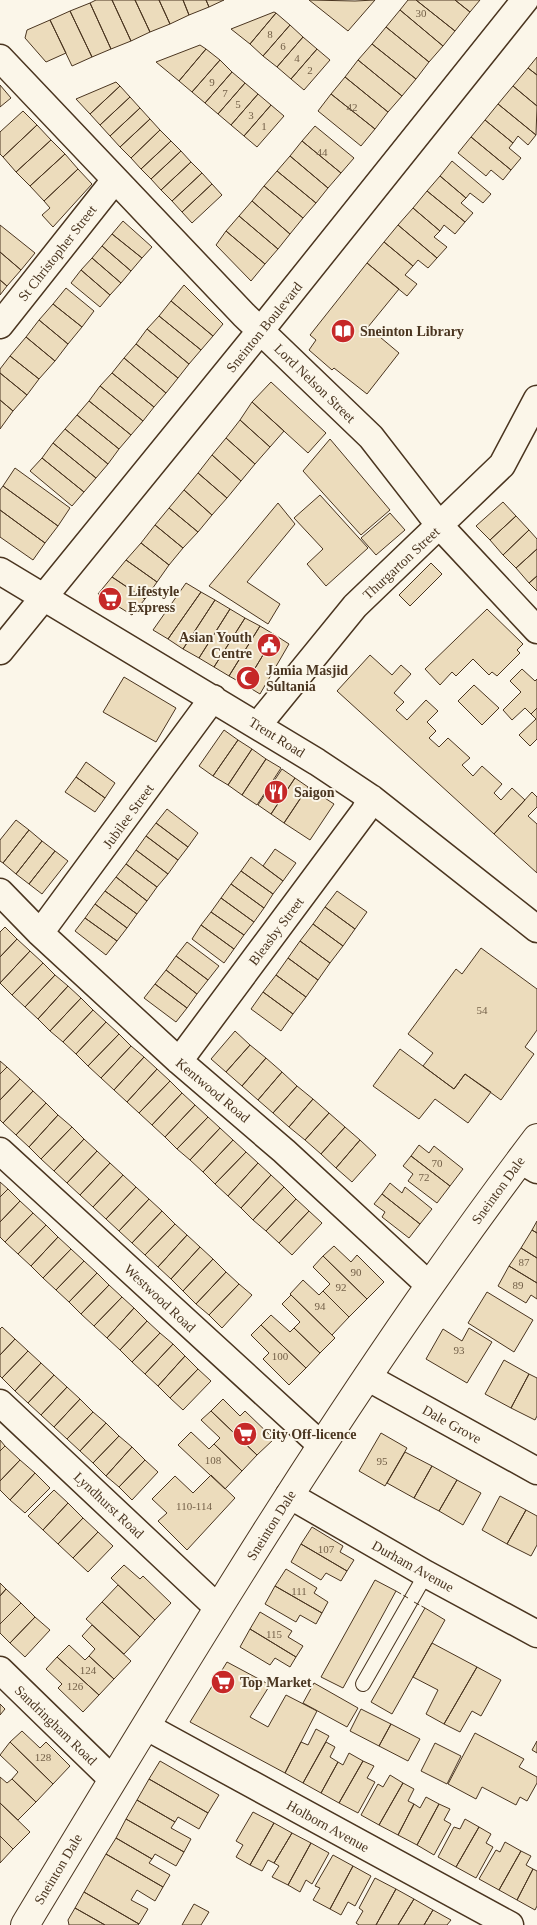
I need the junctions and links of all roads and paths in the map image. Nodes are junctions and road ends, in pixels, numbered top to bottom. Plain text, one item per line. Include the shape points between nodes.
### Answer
1 (525, 0) edge
2 (0, 58) edge
3 (114, 181) junction
4 (0, 325) edge
5 (261, 330) junction
6 (537, 399) edge
7 (440, 526) junction
8 (0, 571) edge
9 (45, 597) junction
10 (537, 630) edge
11 (0, 651) edge
12 (213, 698) junction
13 (258, 725) junction
14 (370, 798) junction
15 (0, 892) edge
16 (537, 929) edge
17 (40, 933) junction
18 (179, 1062) junction
19 (537, 1138) edge
20 (0, 1151) edge
21 (528, 1165) edge
22 (429, 1285) junction
23 (367, 1377) junction
24 (0, 1402) edge
25 (321, 1445) junction
26 (537, 1472) edge
27 (289, 1495) junction
28 (426, 1574) junction
29 (218, 1608) junction
30 (537, 1634) edge
31 (0, 1670) edge
32 (363, 1684) dead end
33 (147, 1727) junction
34 (112, 1779) junction
35 (25, 1925) edge
36 (510, 1925) edge

1 - 5 street, Sneinton Boulevard
2 - 3 street, Lord Nelson Street
3 - 4 street, St Christopher Street
3 - 5 street, Lord Nelson Street
5 - 7 street, Lord Nelson Street via 371,437
5 - 9 street, Sneinton Boulevard
6 - 7 street, Thurgarton Street via 502,465
7 - 10 street, Lord Nelson Street
7 - 13 street, Thurgarton Street via 355,606
8 - 9 street, Trent Road
9 - 11 street, Sneinton Boulevard
9 - 12 street, Trent Road
12 - 13 street, Trent Road
12 - 17 street, Jubilee Street
13 - 14 street, Trent Road
14 - 16 street, Trent Road
14 - 18 street, Bleasby Street via 364,812
15 - 17 street, Kentwood Road
17 - 18 street, Kentwood Road
18 - 22 street, Kentwood Road via 284,1151
19 - 21 street, Sneinton Dale
20 - 25 street, Westwood Road
21 - 22 street, Sneinton Dale
22 - 23 street, Sneinton Dale
23 - 25 street, Sneinton Dale
23 - 26 street, Dale Grove
24 - 29 street, Lyndhurst Road
25 - 27 street, Sneinton Dale
27 - 28 street, Durham Avenue
27 - 29 street, Sneinton Dale
28 - 30 street, Durham Avenue
28 - 32 lane
29 - 33 street, Sneinton Dale
31 - 34 street, Sandringham Road
33 - 34 street, Sneinton Dale
33 - 36 street, Holborn Avenue
34 - 35 street, Sneinton Dale

